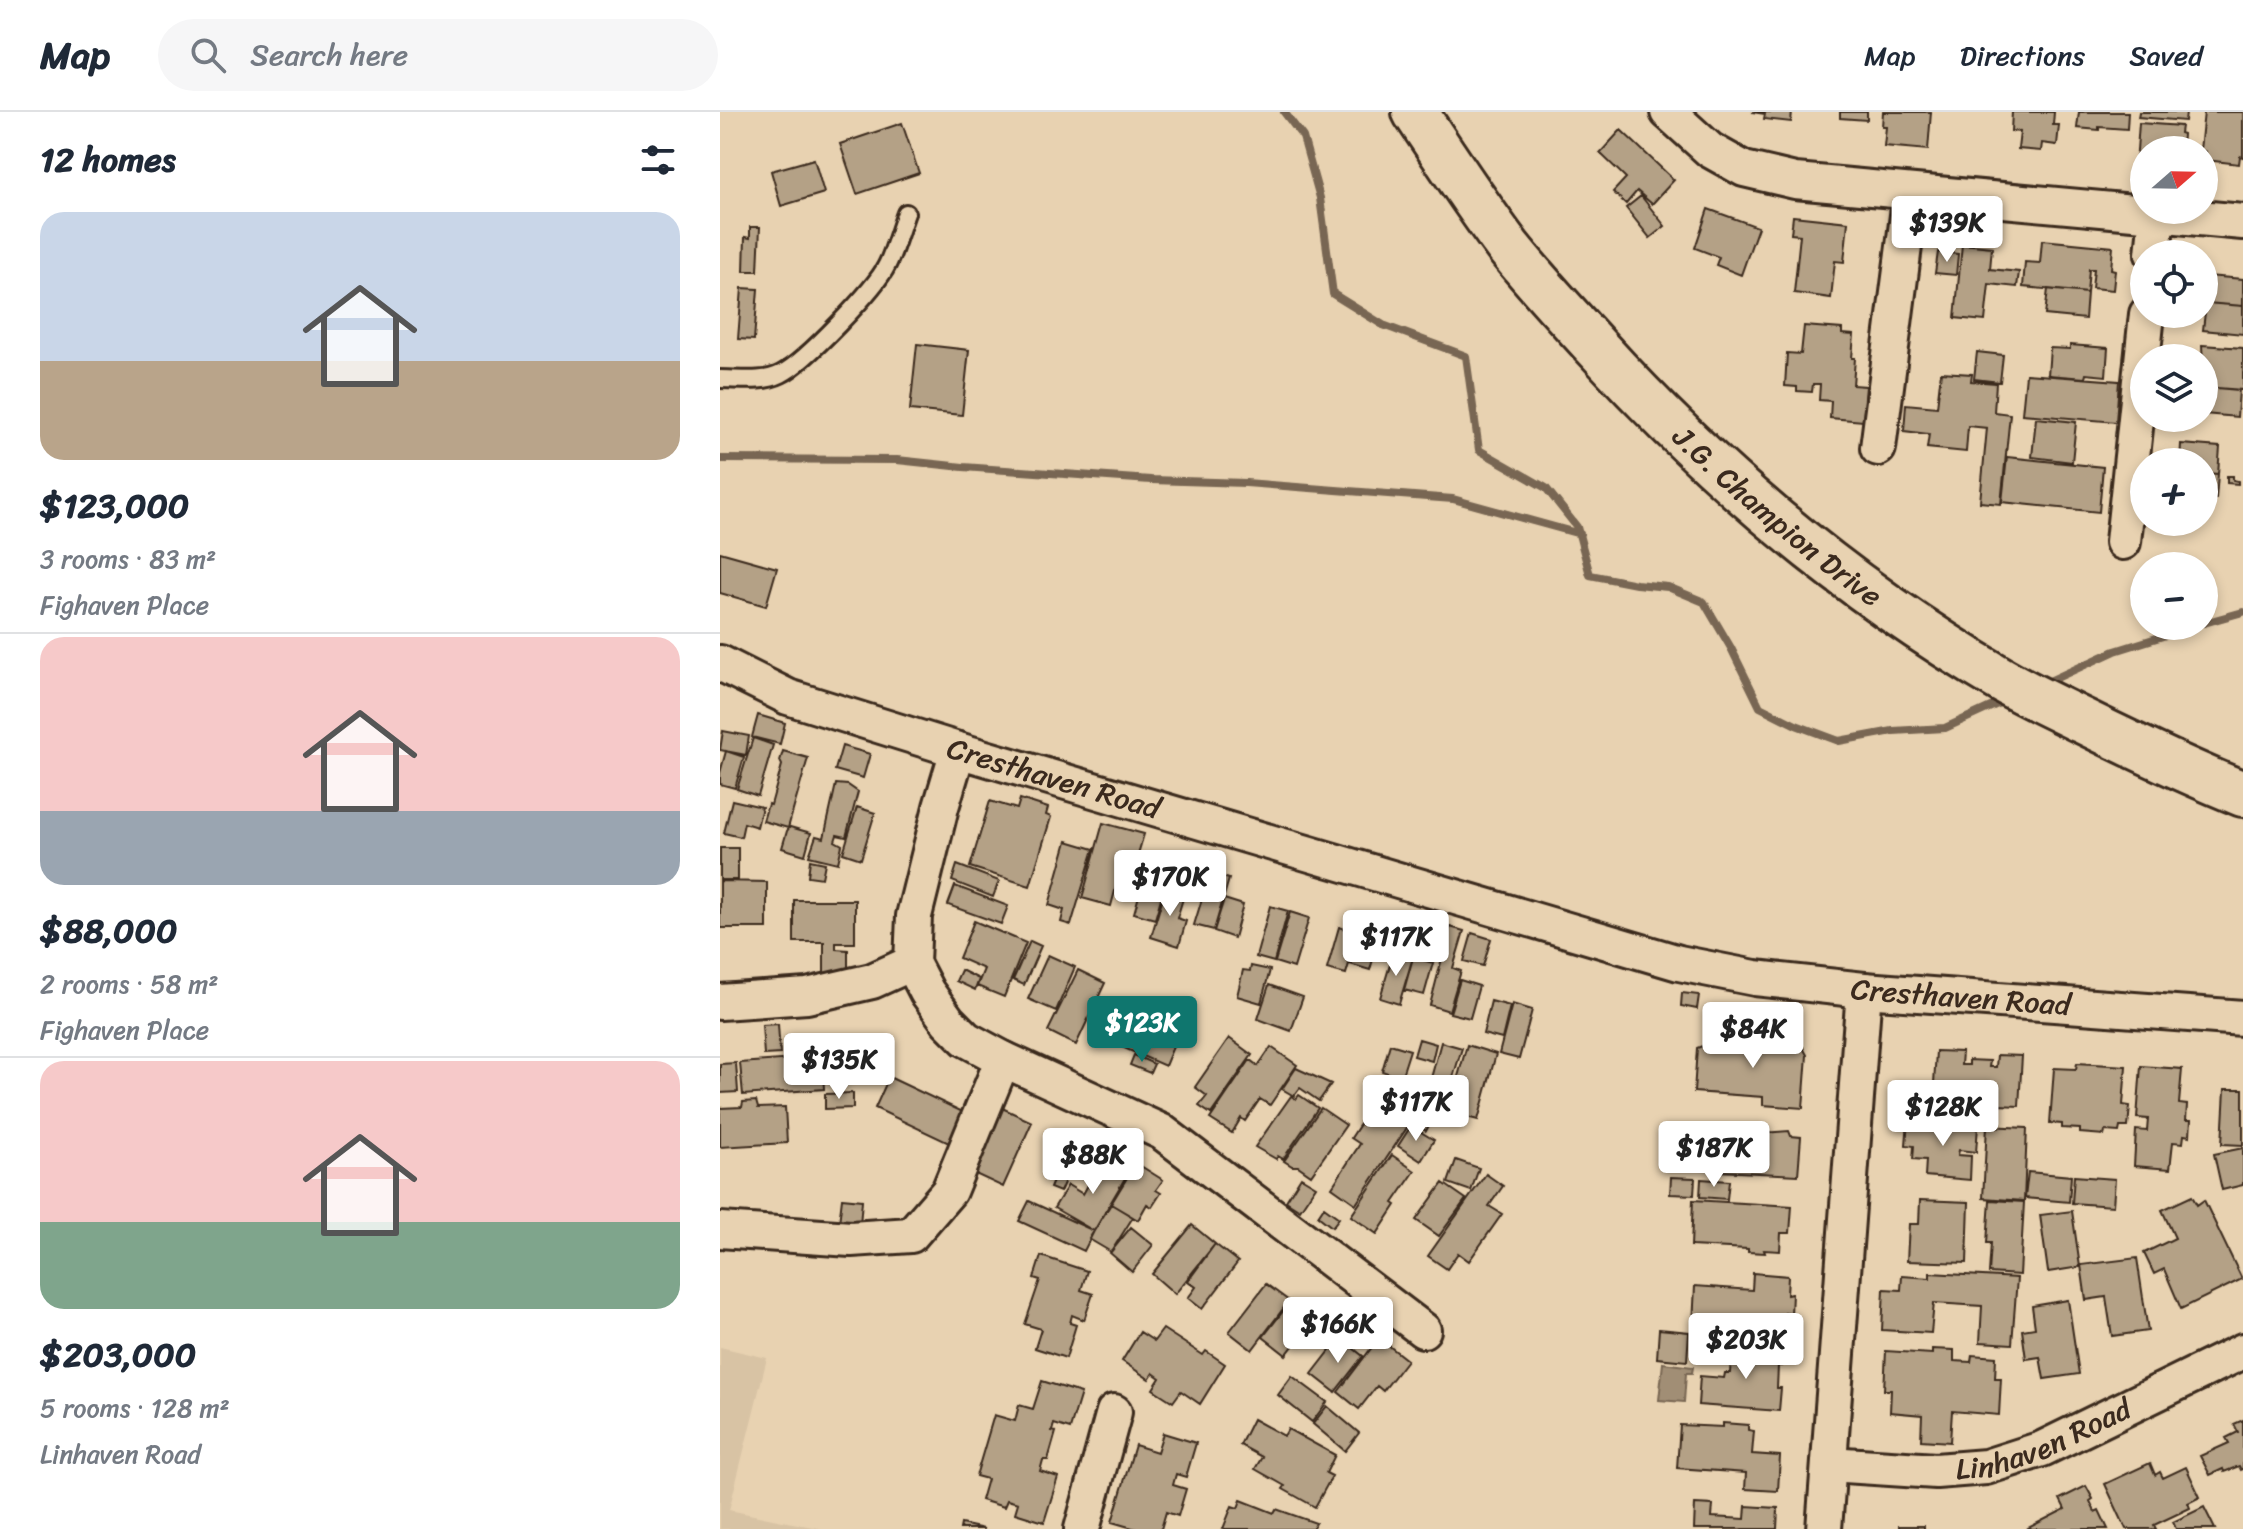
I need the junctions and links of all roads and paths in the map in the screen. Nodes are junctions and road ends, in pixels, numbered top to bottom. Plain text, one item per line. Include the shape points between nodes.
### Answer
1 (1415, 112) edge
2 (1668, 112) edge
3 (1911, 192) junction
4 (2130, 212) edge
5 (906, 213) dead end
6 (2218, 220) edge
7 (2243, 222) edge
8 (2146, 328) edge
9 (720, 379) edge
10 (1878, 448) dead end
11 (2123, 542) dead end
12 (720, 663) edge
13 (958, 750) junction
14 (2243, 794) edge
15 (912, 963) junction
16 (1864, 990) junction
17 (720, 1002) edge
18 (2243, 1018) edge
19 (1003, 1059) junction
20 (720, 1230) edge
21 (1423, 1330) dead end
22 (2243, 1351) edge
23 (1114, 1412) dead end
24 (1829, 1464) junction
25 (1082, 1529) edge
26 (1824, 1529) edge

1 - 14 main road, J.G. Champion Drive via 1509,247 1558,306 1744,494 1911,623 2020,690
2 - 3 street via 1710,150 1744,169 1795,181
3 - 4 street
3 - 10 street
5 - 9 lane via 887,266 850,312 794,365 761,379
6 - 7 street
8 - 11 street
12 - 13 street, Cresthaven Road via 788,697
13 - 15 street via 920,888
13 - 16 street, Cresthaven Road via 1679,963
15 - 17 street via 872,981 807,996
15 - 19 street via 948,1021 966,1039
16 - 18 street, Cresthaven Road
16 - 24 street
19 - 20 street via 949,1191 911,1235 851,1239
19 - 21 street via 1162,1132
22 - 24 street, Linhaven Road via 2042,1449 1986,1467 1936,1471
23 - 25 street
24 - 26 street

